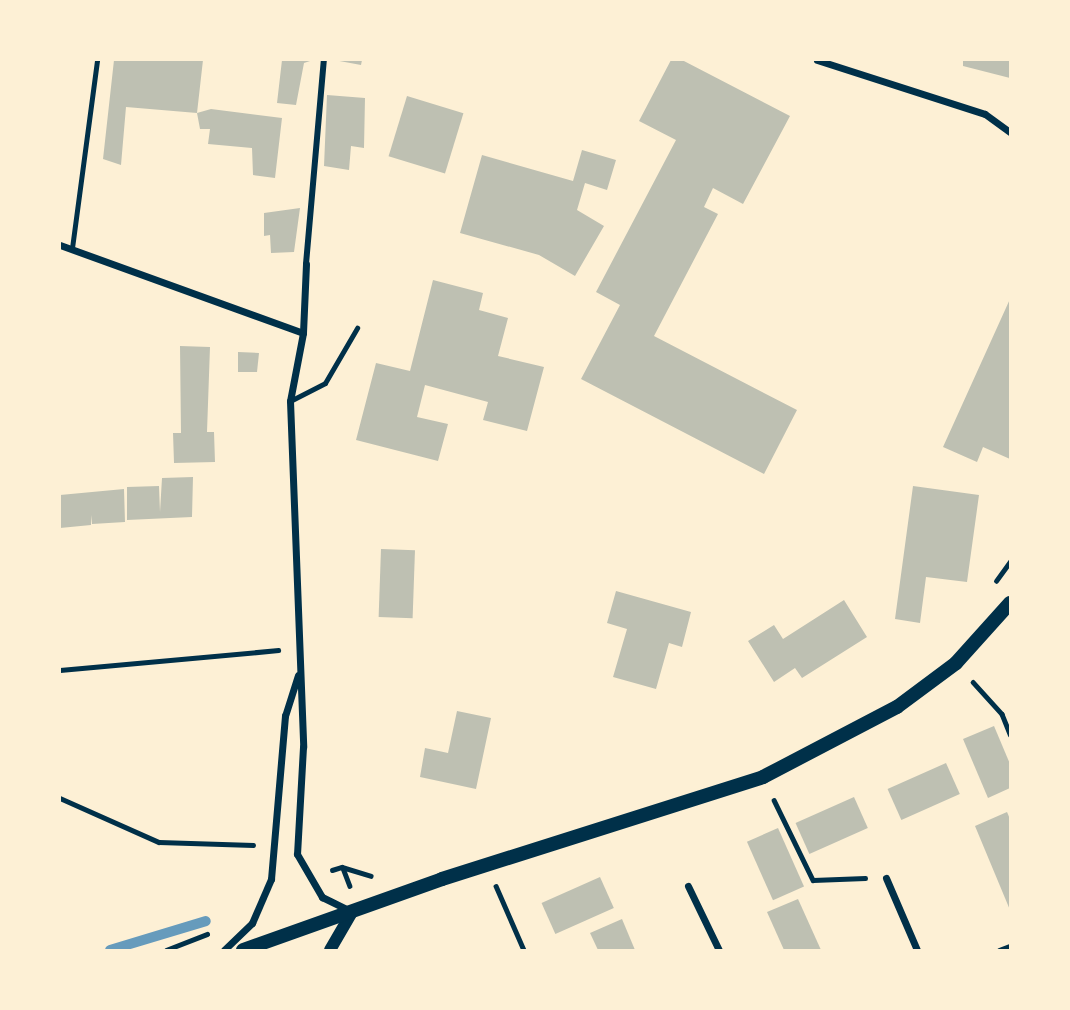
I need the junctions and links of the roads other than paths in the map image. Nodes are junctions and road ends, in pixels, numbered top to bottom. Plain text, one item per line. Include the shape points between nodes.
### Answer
1 (97, 60) edge
2 (324, 60) edge
3 (817, 60) edge
4 (1010, 132) edge
5 (60, 245) edge
6 (72, 248) junction
7 (306, 264) joint
8 (357, 328) dead end
9 (303, 333) junction
10 (290, 401) junction
11 (1010, 603) edge
12 (299, 671) junction
13 (886, 878) road end
14 (688, 886) dead end
15 (352, 912) junction
16 (224, 950) edge
17 (243, 950) edge
18 (330, 950) edge
19 (719, 950) edge
20 (917, 950) edge

1 - 6 lane
2 - 7 street
3 - 4 street via 985,114
5 - 6 street
6 - 9 street
7 - 9 street
8 - 10 lane via 325,383
9 - 10 street
10 - 12 street
11 - 15 main road via 956,663 897,707 763,777
12 - 15 street via 303,747 297,854 322,897
12 - 16 street via 285,716 271,879 252,923
13 - 20 street
14 - 19 street
15 - 17 main road
15 - 18 street

